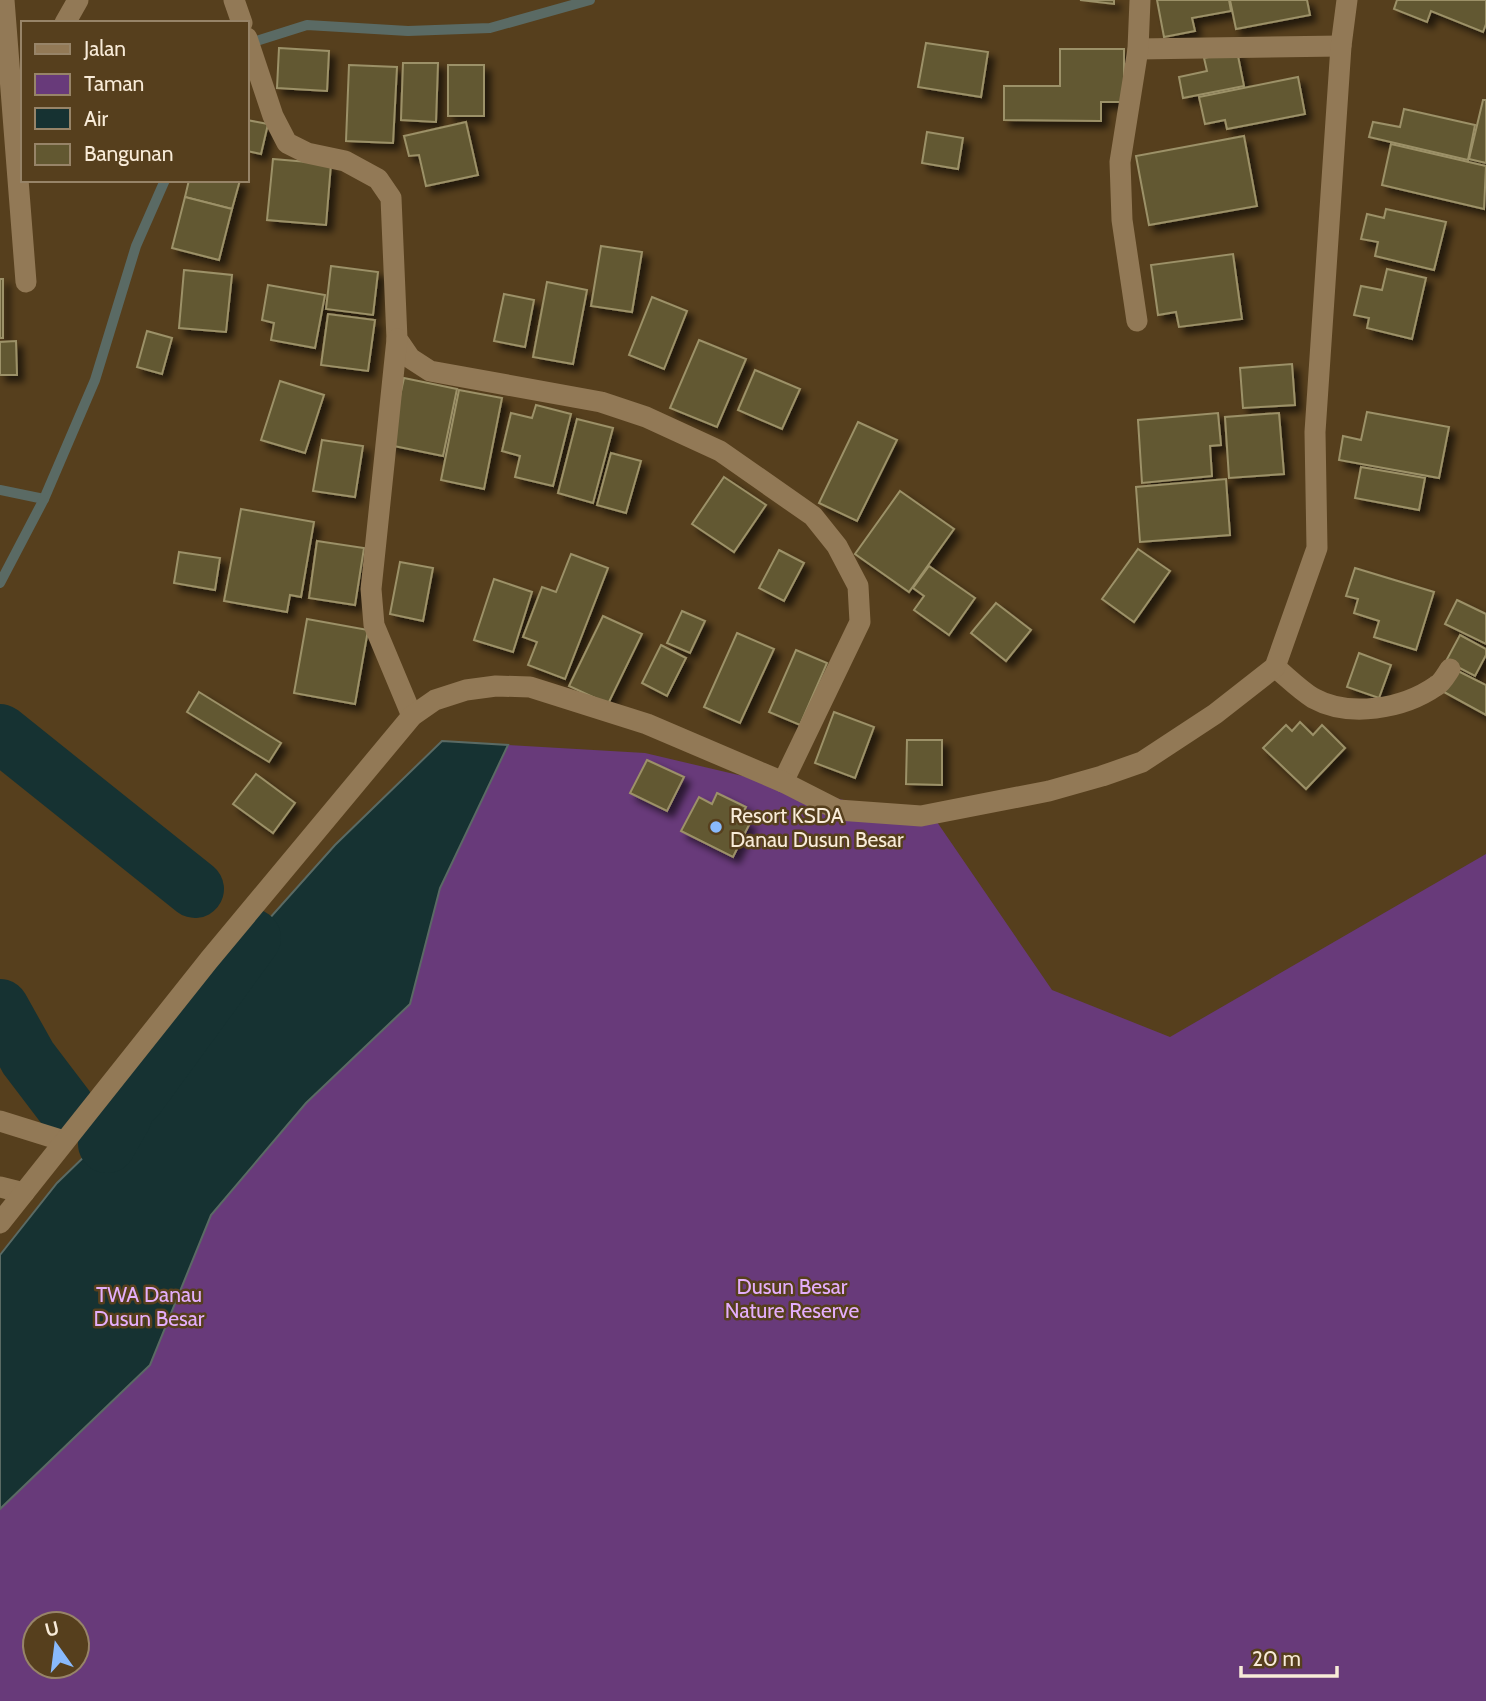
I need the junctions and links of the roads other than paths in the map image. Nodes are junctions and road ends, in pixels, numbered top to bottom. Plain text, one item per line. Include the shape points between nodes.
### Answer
1 (4, 0) edge
2 (78, 0) edge
3 (1140, 0) edge
4 (1347, 0) edge
5 (234, 1) edge
6 (66, 21) edge
7 (241, 21) edge
8 (248, 41) edge
9 (1341, 46) junction
10 (1138, 49) junction
11 (18, 105) edge
12 (21, 171) edge
13 (21, 182) edge
14 (26, 282) dead end
15 (1136, 321) dead end
16 (397, 339) junction
17 (1275, 667) junction
18 (1450, 669) dead end
19 (412, 716) junction
20 (783, 782) junction
21 (5, 1122) edge
22 (58, 1139) junction
23 (0, 1187) edge
24 (27, 1189) junction
25 (0, 1223) edge

1 - 11 street
2 - 6 street
3 - 10 street
4 - 9 street
5 - 7 street
8 - 16 street via 287,143 307,153 345,161 378,179 391,198
9 - 10 street
9 - 17 street via 1315,432 1317,548
10 - 15 street via 1120,162 1122,220
11 - 12 street
13 - 14 street
16 - 19 street via 371,589 374,625
16 - 20 street via 410,358 430,371 601,402 646,416 720,452 813,516 837,545 858,586 860,622
17 - 18 street via 1313,698 1340,708 1368,711 1405,701 1438,685
17 - 20 street via 1142,762 1049,791 921,816 838,810
19 - 20 street via 435,701 466,690 530,687 647,724
19 - 22 street
21 - 22 street
22 - 24 street
23 - 24 street
24 - 25 street

